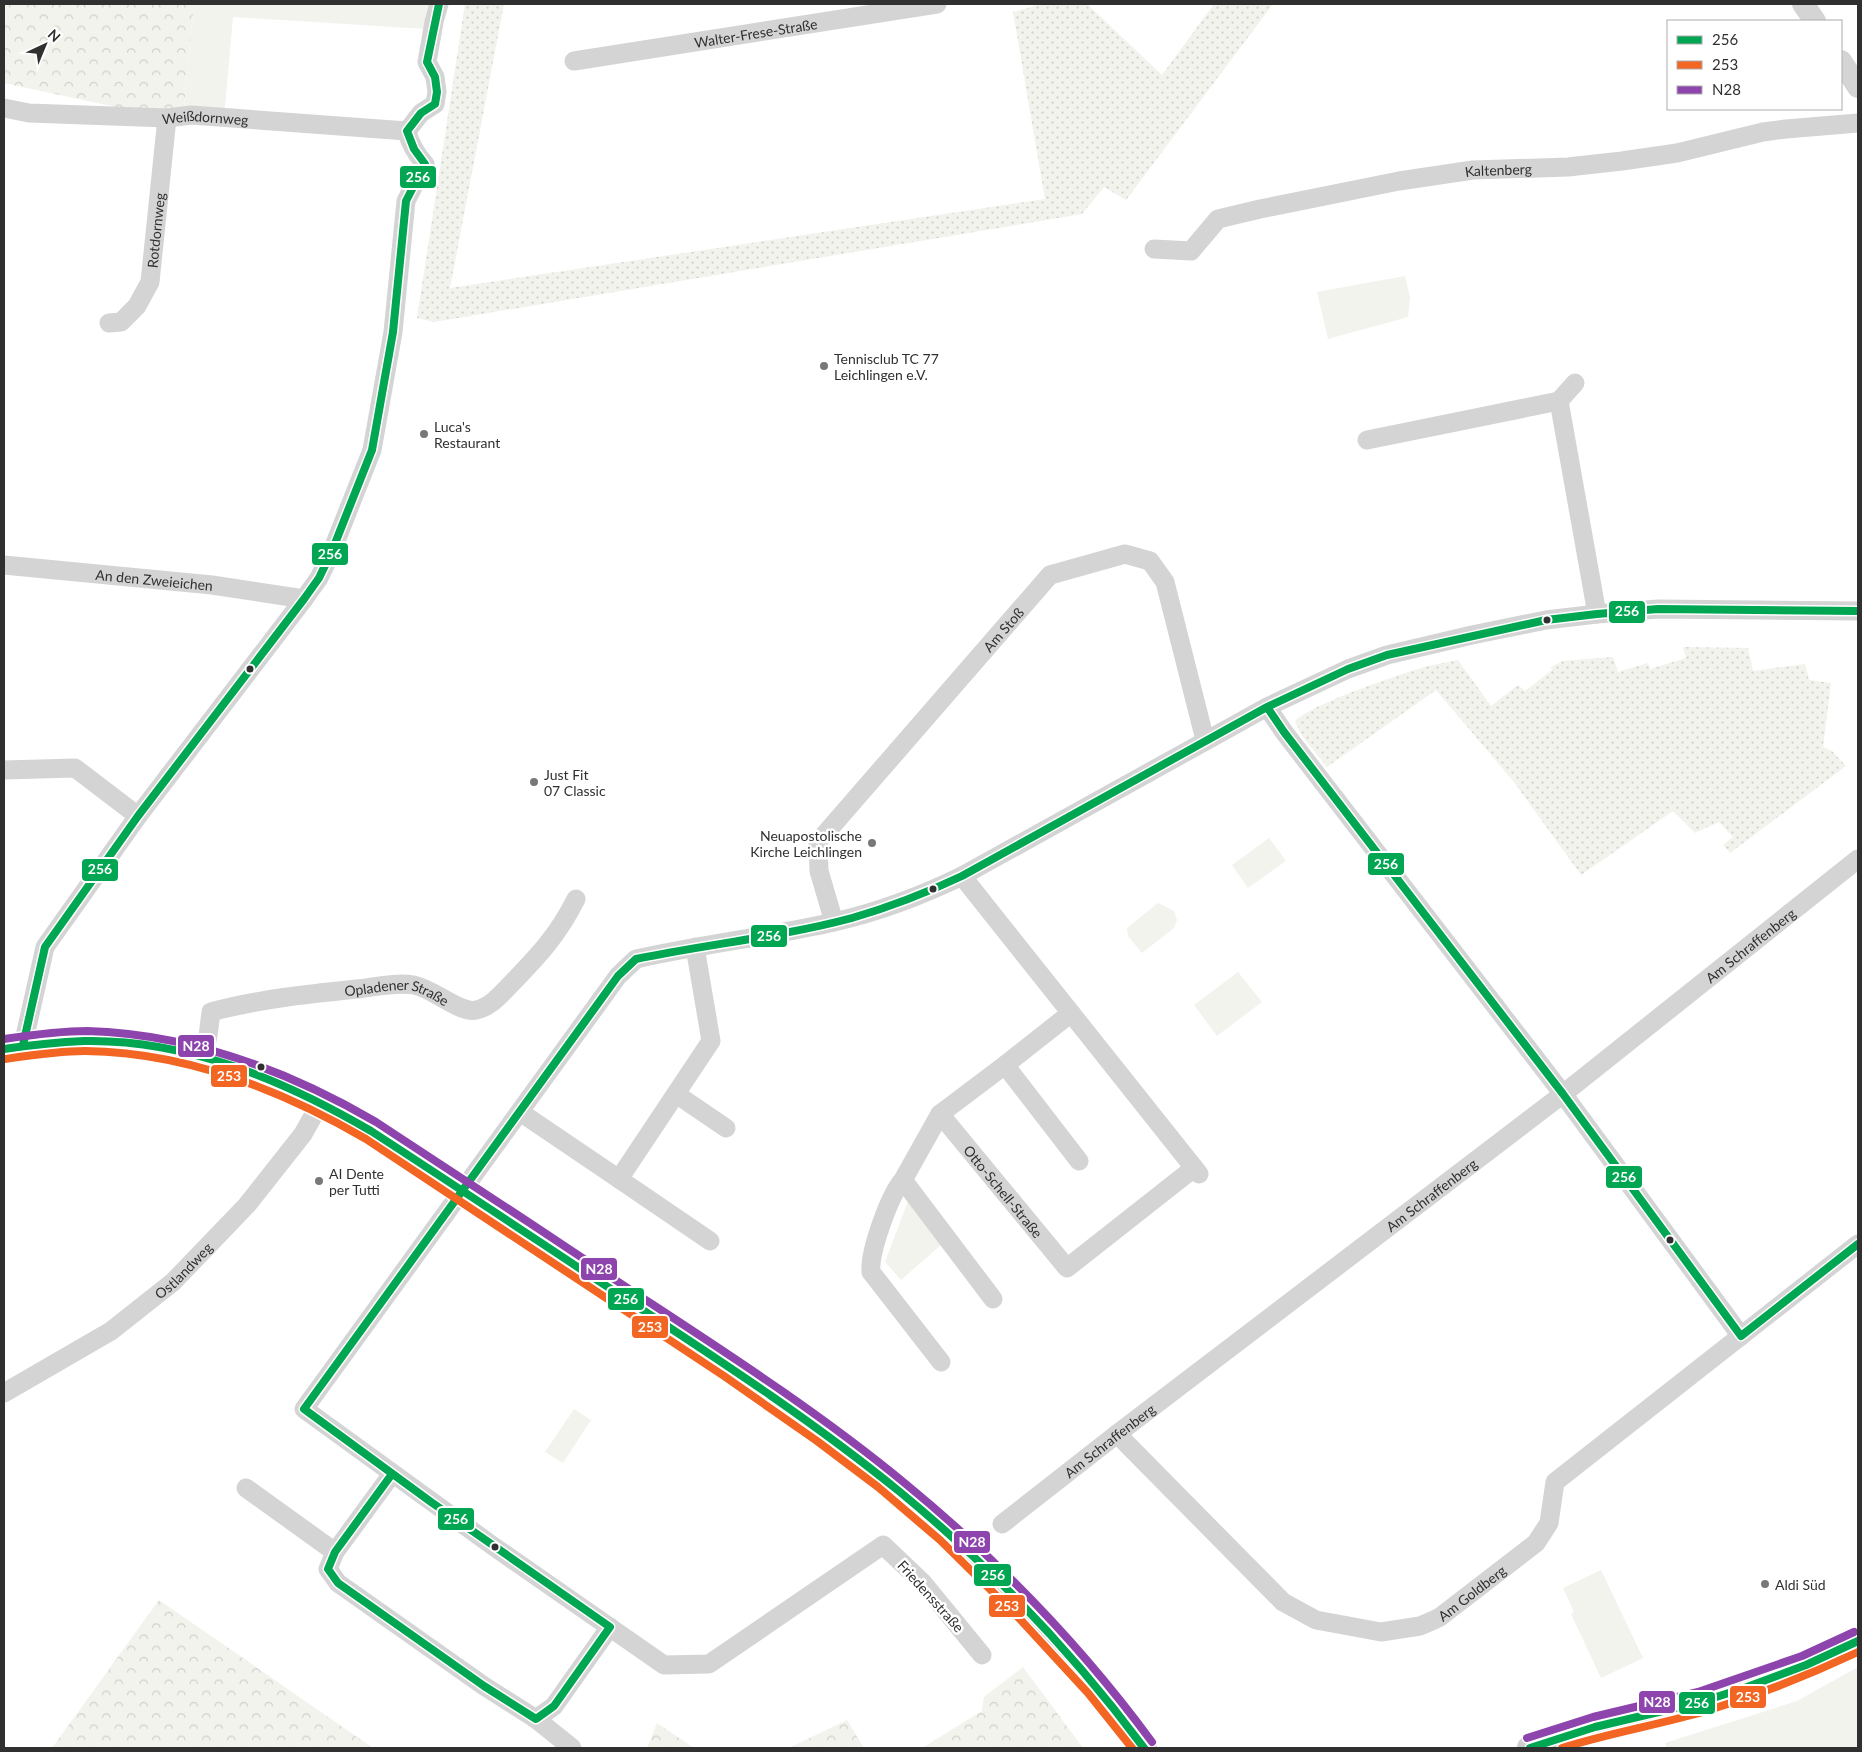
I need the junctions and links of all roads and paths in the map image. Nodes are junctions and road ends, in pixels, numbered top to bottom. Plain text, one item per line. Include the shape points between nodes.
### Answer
1 (439, 4) edge
2 (938, 4) edge
3 (1803, 4) edge
4 (1814, 20) edge
5 (574, 61) dead end
6 (1842, 63) edge
7 (1858, 87) edge
8 (4, 108) edge
9 (167, 118) junction
10 (1858, 124) edge
11 (407, 132) junction
12 (1154, 248) dead end
13 (109, 323) dead end
14 (1575, 383) dead end
15 (1559, 401) junction
16 (1367, 440) dead end
17 (4, 565) edge
18 (304, 599) junction
19 (1858, 611) edge
20 (1597, 614) junction
21 (1267, 707) junction
22 (1205, 740) junction
23 (4, 770) edge
24 (138, 816) junction
25 (1858, 859) edge
26 (962, 876) junction
27 (576, 899) dead end
28 (834, 922) junction
29 (695, 947) junction
30 (1071, 1013) junction
31 (14, 1047) edge
32 (203, 1058) junction
33 (1005, 1065) junction
34 (676, 1094) junction
35 (1563, 1094) junction
36 (321, 1102) junction
37 (520, 1112) junction
38 (940, 1114) junction
39 (726, 1128) dead end
40 (1079, 1161) dead end
41 (619, 1179) junction
42 (903, 1180) junction
43 (710, 1241) dead end
44 (1858, 1244) edge
45 (993, 1299) dead end
46 (1742, 1336) junction
47 (942, 1362) dead end
48 (4, 1393) edge
49 (1117, 1434) junction
50 (392, 1474) junction
51 (246, 1488) dead end
52 (1002, 1524) dead end
53 (335, 1552) junction
54 (610, 1627) junction
55 (1858, 1641) edge
56 (982, 1655) dead end
57 (536, 1719) junction
58 (572, 1748) edge
59 (1144, 1748) edge
60 (1530, 1748) edge

1 - 11 street via 427,62 435,77 435,104 422,113
2 - 5 street, Walter-Frese-Straße
3 - 4 street
6 - 7 street
8 - 9 street, Weißdornweg via 29,113
9 - 11 street, Weißdornweg via 191,115
9 - 13 street, Rotdornweg via 150,282 137,306 121,322
10 - 12 street, Kaltenberg via 1771,131 1678,153 1568,167 1473,170 1399,181 1218,219 1191,251
11 - 18 street via 416,155 425,164 406,201 393,332 372,450 332,551
14 - 15 street
15 - 16 street
15 - 20 street
17 - 18 street, An den Zweieichen via 212,584
18 - 24 street
19 - 20 street via 1658,610
20 - 21 street via 1536,622 1388,655 1348,668
21 - 22 street
21 - 35 street
22 - 26 street
22 - 28 street, Am Stoß via 1166,582 1150,561 1125,554 1050,575 818,842 819,871
23 - 24 street via 75,768
24 - 31 street via 45,947
25 - 35 street, Am Schraffenberg
26 - 28 street via 893,906
26 - 30 street
27 - 32 street, Opladener Straße via 544,950 486,1006 474,1011 461,1009 430,990 413,985 390,985 241,1004 211,1012
28 - 29 street
29 - 34 street via 711,1041
29 - 37 street via 636,959 618,976
30 - 33 street
30 - 38 street, Otto-Schell-Straße via 1196,1171 1067,1268
31 - 32 main road via 86,1041 147,1046
32 - 36 main road via 251,1072
33 - 38 street
33 - 40 street
34 - 39 street
34 - 41 street
35 - 46 street
35 - 49 street, Am Schraffenberg
36 - 48 street, Ostlandweg via 303,1134 247,1205 172,1282 110,1331
36 - 59 main road via 399,1149 746,1378 886,1480 1032,1616 1082,1669
37 - 41 street
37 - 50 street, Friedensstraße via 304,1409
38 - 42 street
41 - 43 street
42 - 45 street
42 - 47 street via 897,1186 880,1229 870,1261 871,1272
44 - 46 street, Am Goldberg
46 - 49 street, Am Goldberg via 1555,1482 1549,1523 1536,1543 1440,1617 1420,1626 1380,1632 1316,1620 1283,1602
49 - 52 street, Am Schraffenberg
50 - 53 street
50 - 54 street, Friedensstraße
51 - 53 street
53 - 57 street via 328,1569 338,1583
54 - 56 street, Friedensstraße via 664,1665 709,1664 883,1545 923,1583
54 - 57 street via 554,1706
55 - 60 main road via 1806,1666 1747,1687 1700,1702 1595,1727
57 - 58 street

